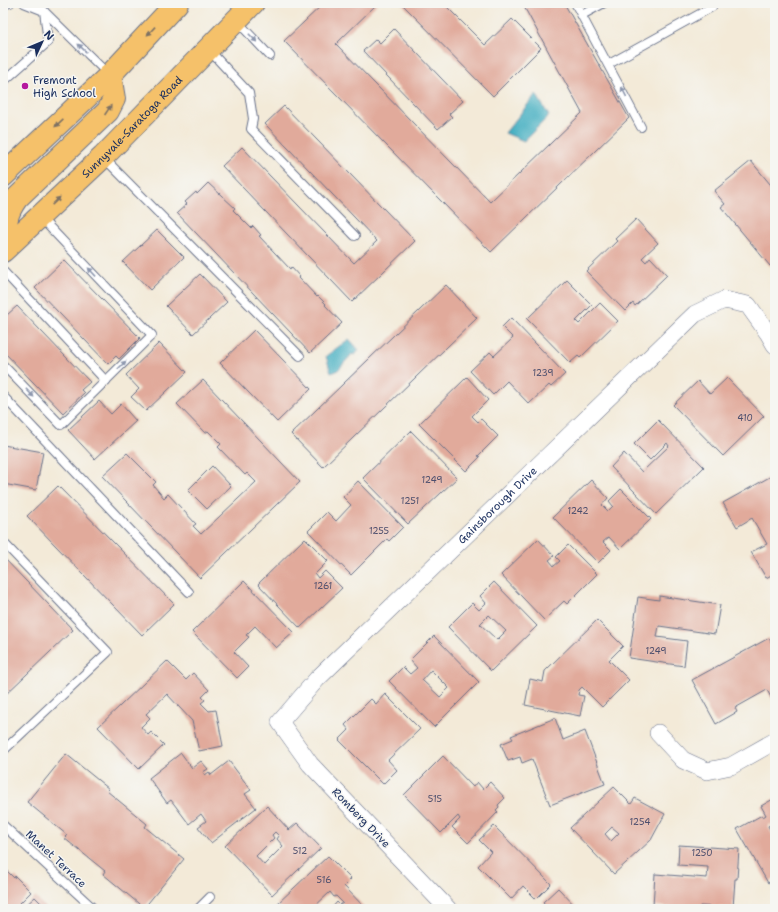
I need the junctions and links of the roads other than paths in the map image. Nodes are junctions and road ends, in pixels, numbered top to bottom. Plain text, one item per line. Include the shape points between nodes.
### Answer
1 (10, 3) edge
2 (24, 3) edge
3 (178, 3) edge
4 (253, 3) edge
5 (575, 3) edge
6 (604, 3) edge
7 (710, 3) edge
8 (3, 5) edge
9 (44, 11) junction
10 (582, 15) junction
11 (237, 21) junction
12 (209, 49) junction
13 (270, 56) dead end
14 (609, 64) junction
15 (110, 75) junction
16 (3, 82) edge
17 (642, 127) dead end
18 (103, 157) junction
19 (6, 166) edge
20 (40, 216) junction
21 (355, 236) dead end
22 (5, 249) edge
23 (3, 271) edge
24 (775, 346) edge
25 (300, 356) dead end
26 (3, 365) edge
27 (106, 381) junction
28 (3, 396) edge
29 (3, 542) edge
30 (189, 592) dead end
31 (280, 722) joint
32 (658, 733) dead end
33 (775, 740) edge
34 (3, 751) edge
35 (3, 824) edge
36 (210, 897) dead end
37 (94, 909) edge
38 (198, 909) edge
39 (448, 909) edge

1 - 8 lane
2 - 9 lane
3 -> 15 main road
4 - 11 main road, Sunnyvale-Saratoga Road
5 - 10 lane
6 - 10 lane
7 - 14 lane via 712,7
15 -> 9 lane
9 - 16 lane via 48,42
10 - 14 lane
11 - 12 main road, Sunnyvale-Saratoga Road
11 -> 13 lane
12 - 18 main road, Sunnyvale-Saratoga Road
12 - 21 lane via 249,93 253,119 251,129
17 -> 14 lane
15 -> 19 main road
22 -> 15 main road, Sunnyvale-Saratoga Road via 9,209 17,198 108,111 114,99
20 -> 18 main road, Sunnyvale-Saratoga Road
18 - 25 lane
20 - 22 main road, Sunnyvale-Saratoga Road
27 -> 20 lane via 152,335
23 - 27 lane
24 - 31 street, Gainsborough Drive via 748,305 724,300 695,314 317,679
26 -> 27 lane via 61,425
28 - 30 lane
29 - 34 lane via 108,652
31 - 39 street, Romberg Drive via 310,764
32 - 33 street via 683,760 707,771 731,766
35 - 37 lane, Manet Terrace
36 - 38 lane

